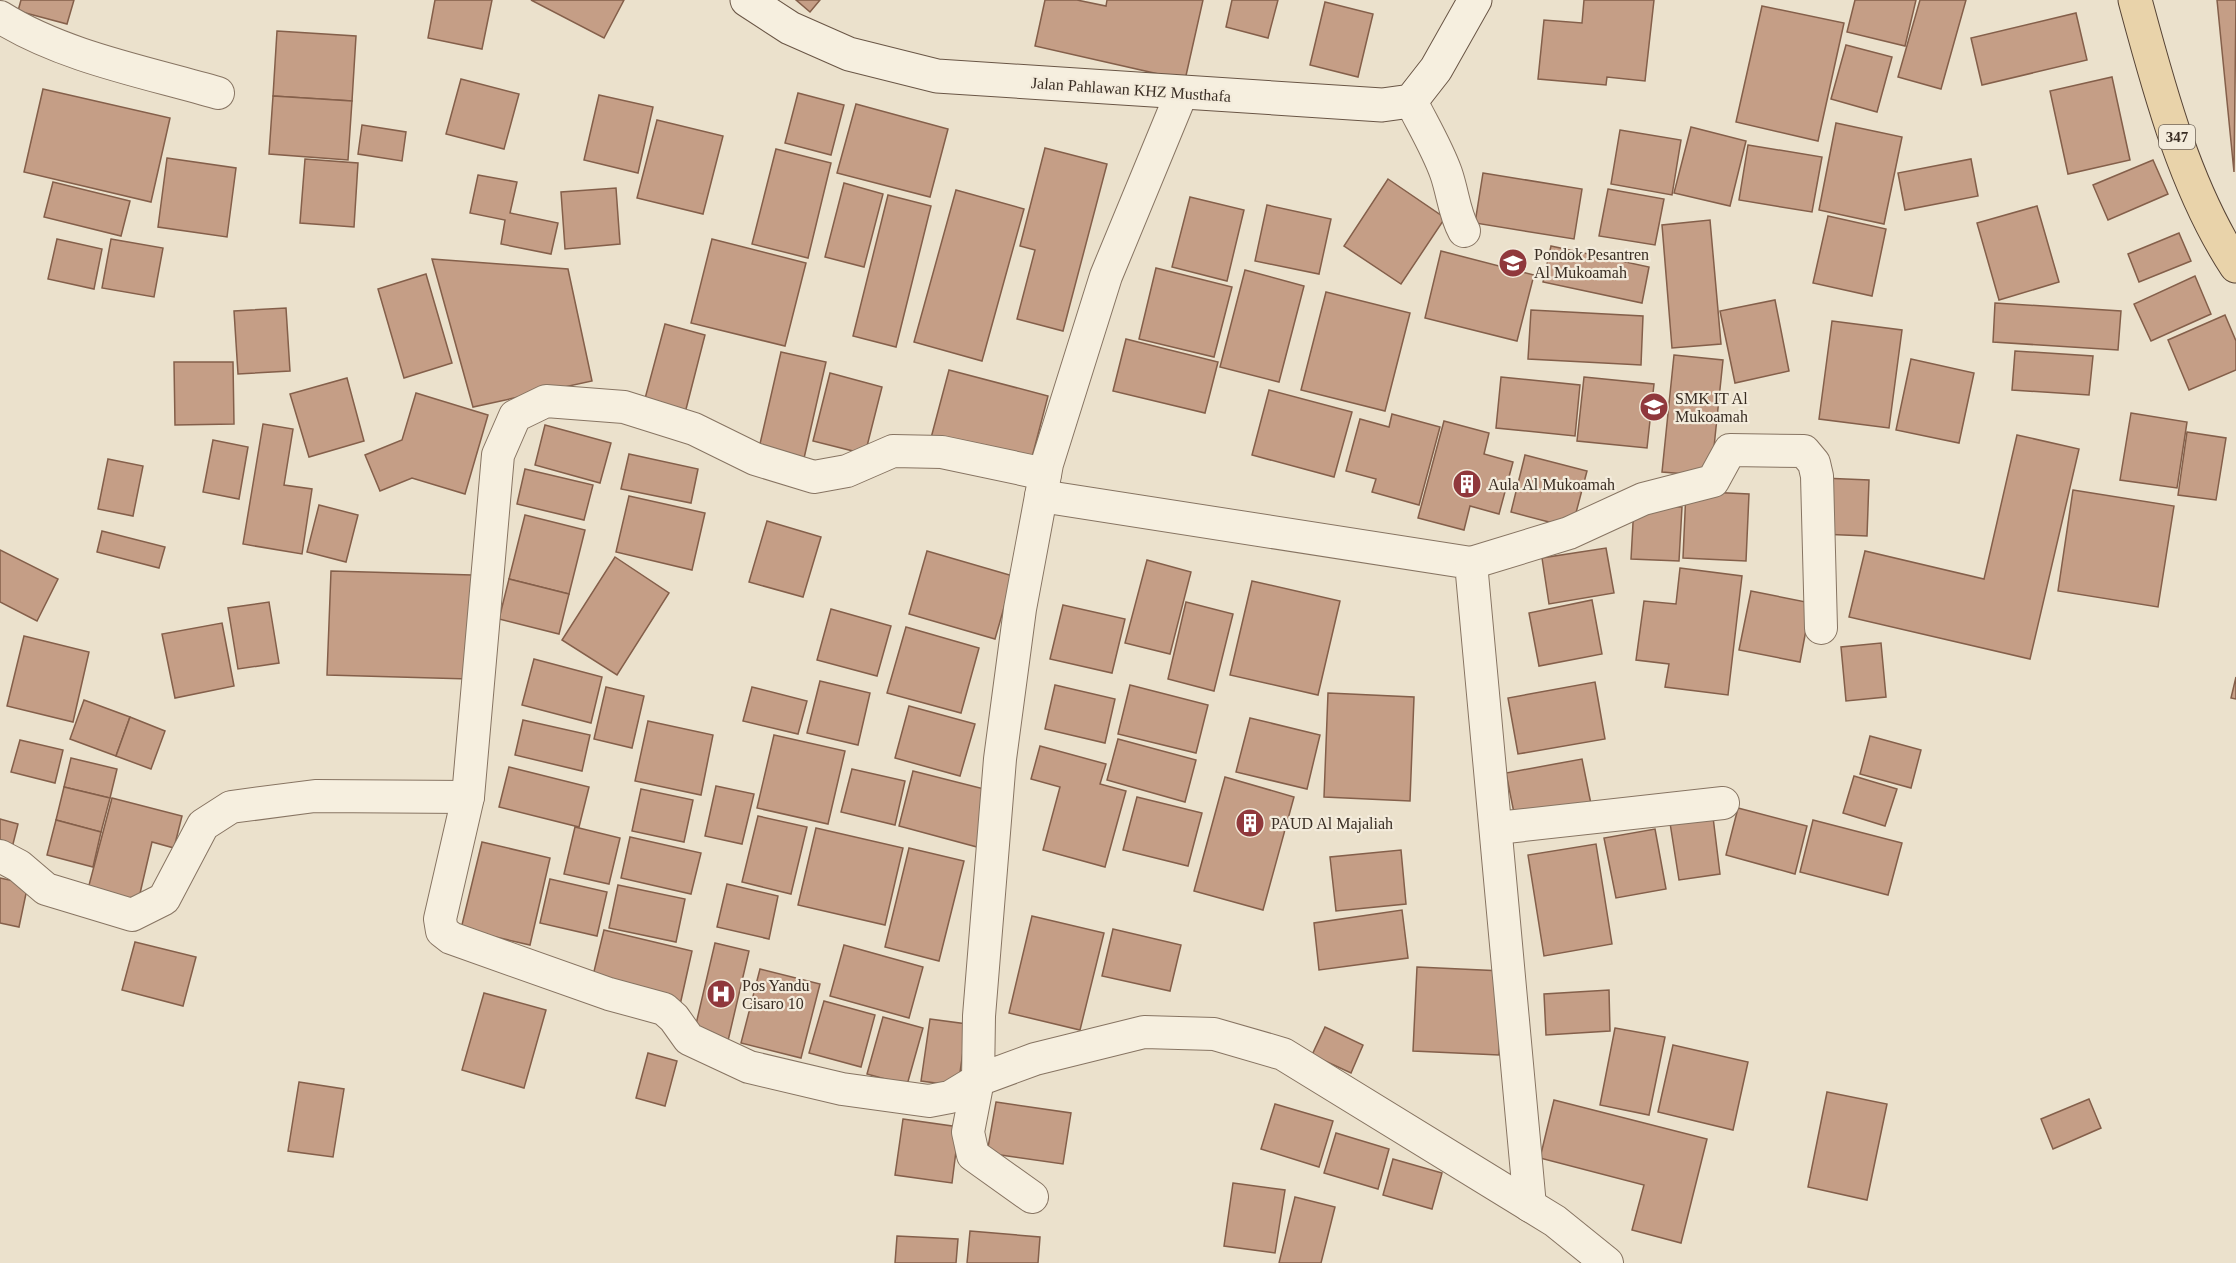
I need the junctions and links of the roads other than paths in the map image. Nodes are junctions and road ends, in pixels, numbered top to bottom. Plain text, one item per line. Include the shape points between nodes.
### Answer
1 (747, 0) edge
2 (1475, 0) edge
3 (2135, 0) edge
4 (0, 17) edge
5 (1182, 92) junction
6 (218, 93) dead end
7 (1411, 101) junction
8 (1464, 231) dead end
9 (2236, 266) edge
10 (1043, 485) junction
11 (1471, 563) junction
12 (1821, 628) dead end
13 (468, 796) junction
14 (1723, 803) dead end
15 (1497, 828) junction
16 (0, 856) edge
17 (978, 1080) junction
18 (1032, 1197) dead end
19 (1530, 1206) junction
20 (1607, 1263) edge

1 - 5 street, Jalan Pahlawan KHZ Musthafa via 790,28 849,54 937,76
2 - 7 street via 1436,69
3 - 9 main road, 347 via 2163,104 2210,221
4 - 6 street via 50,42
5 - 7 street, Jalan Pahlawan KHZ Musthafa via 1382,105
5 - 10 street via 1106,276
7 - 8 street via 1446,171 1456,216
10 - 11 street
10 - 13 street via 942,452 893,451 847,471 814,477 755,459 694,429 624,407 546,401 515,416 498,455
10 - 17 street via 1020,609 1000,759 979,1016
11 - 12 street via 1569,533 1643,499 1713,482 1730,450 1804,451 1814,463 1817,476
11 - 15 street
13 - 16 street via 315,796 231,807 203,825 164,900 132,915 46,889
13 - 17 street via 440,919 442,932 451,938 609,994 664,1009 689,1039 749,1067 842,1089 929,1101 950,1097
14 - 15 street
15 - 19 street
17 - 18 street via 968,1132 973,1155
17 - 19 street via 1035,1059 1144,1032 1214,1034 1283,1054
19 - 20 street

